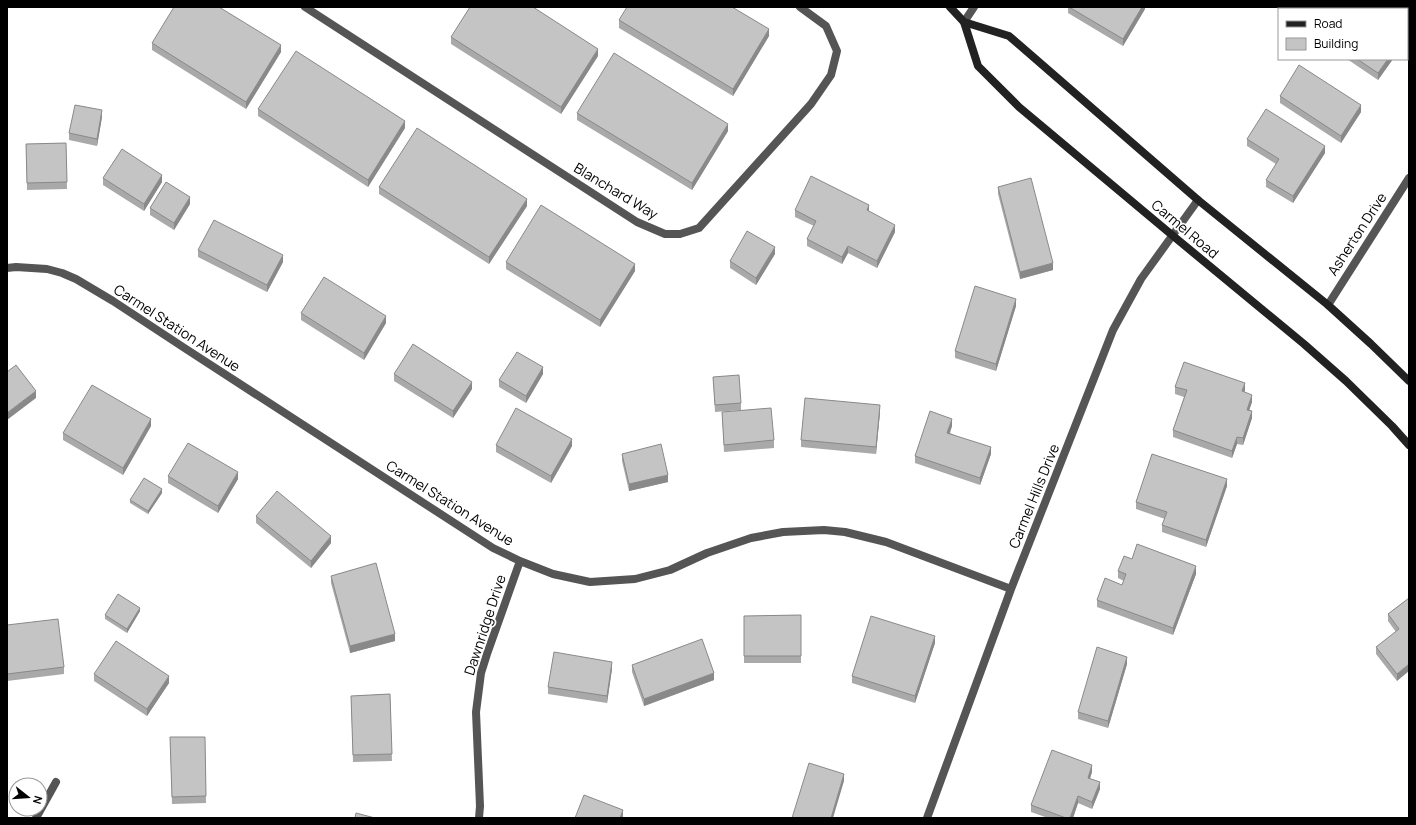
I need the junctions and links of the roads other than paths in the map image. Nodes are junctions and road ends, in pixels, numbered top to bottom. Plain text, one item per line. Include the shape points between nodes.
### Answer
1 (305, 7) edge
2 (800, 7) edge
3 (950, 7) edge
4 (974, 7) edge
5 (964, 22) junction
6 (1409, 178) edge
7 (1198, 200) junction
8 (1172, 235) junction
9 (7, 268) edge
10 (1328, 305) junction
11 (1409, 381) edge
12 (1409, 445) edge
13 (520, 561) junction
14 (1011, 589) junction
15 (56, 782) dead end
16 (36, 818) edge
17 (479, 818) edge
18 (927, 818) edge

1 - 2 street, Blanchard Way via 637,222 665,234 680,234 699,228 811,104 831,75 837,51 826,26
3 - 5 main road, Carmel Road
4 - 5 street
5 - 7 main road, Carmel Road via 1009,36
5 - 8 main road, Carmel Road via 978,66 1019,106
6 - 10 street, Asherton Drive
7 - 8 street, Carmel Hills Drive
7 - 10 main road, Carmel Road
8 - 12 main road, Carmel Road via 1346,381
8 - 14 street, Carmel Hills Drive via 1141,279 1113,330
9 - 13 street, Carmel Station Avenue via 47,269 76,279 493,548
10 - 11 main road, Carmel Road
13 - 14 street, Carmel Station Avenue via 553,574 590,582 635,579 670,570 707,553 750,538 783,532 824,530 845,532 886,542
13 - 17 street, Dawnridge Drive via 481,673 476,712
14 - 18 street, Carmel Hills Drive
15 - 16 street

